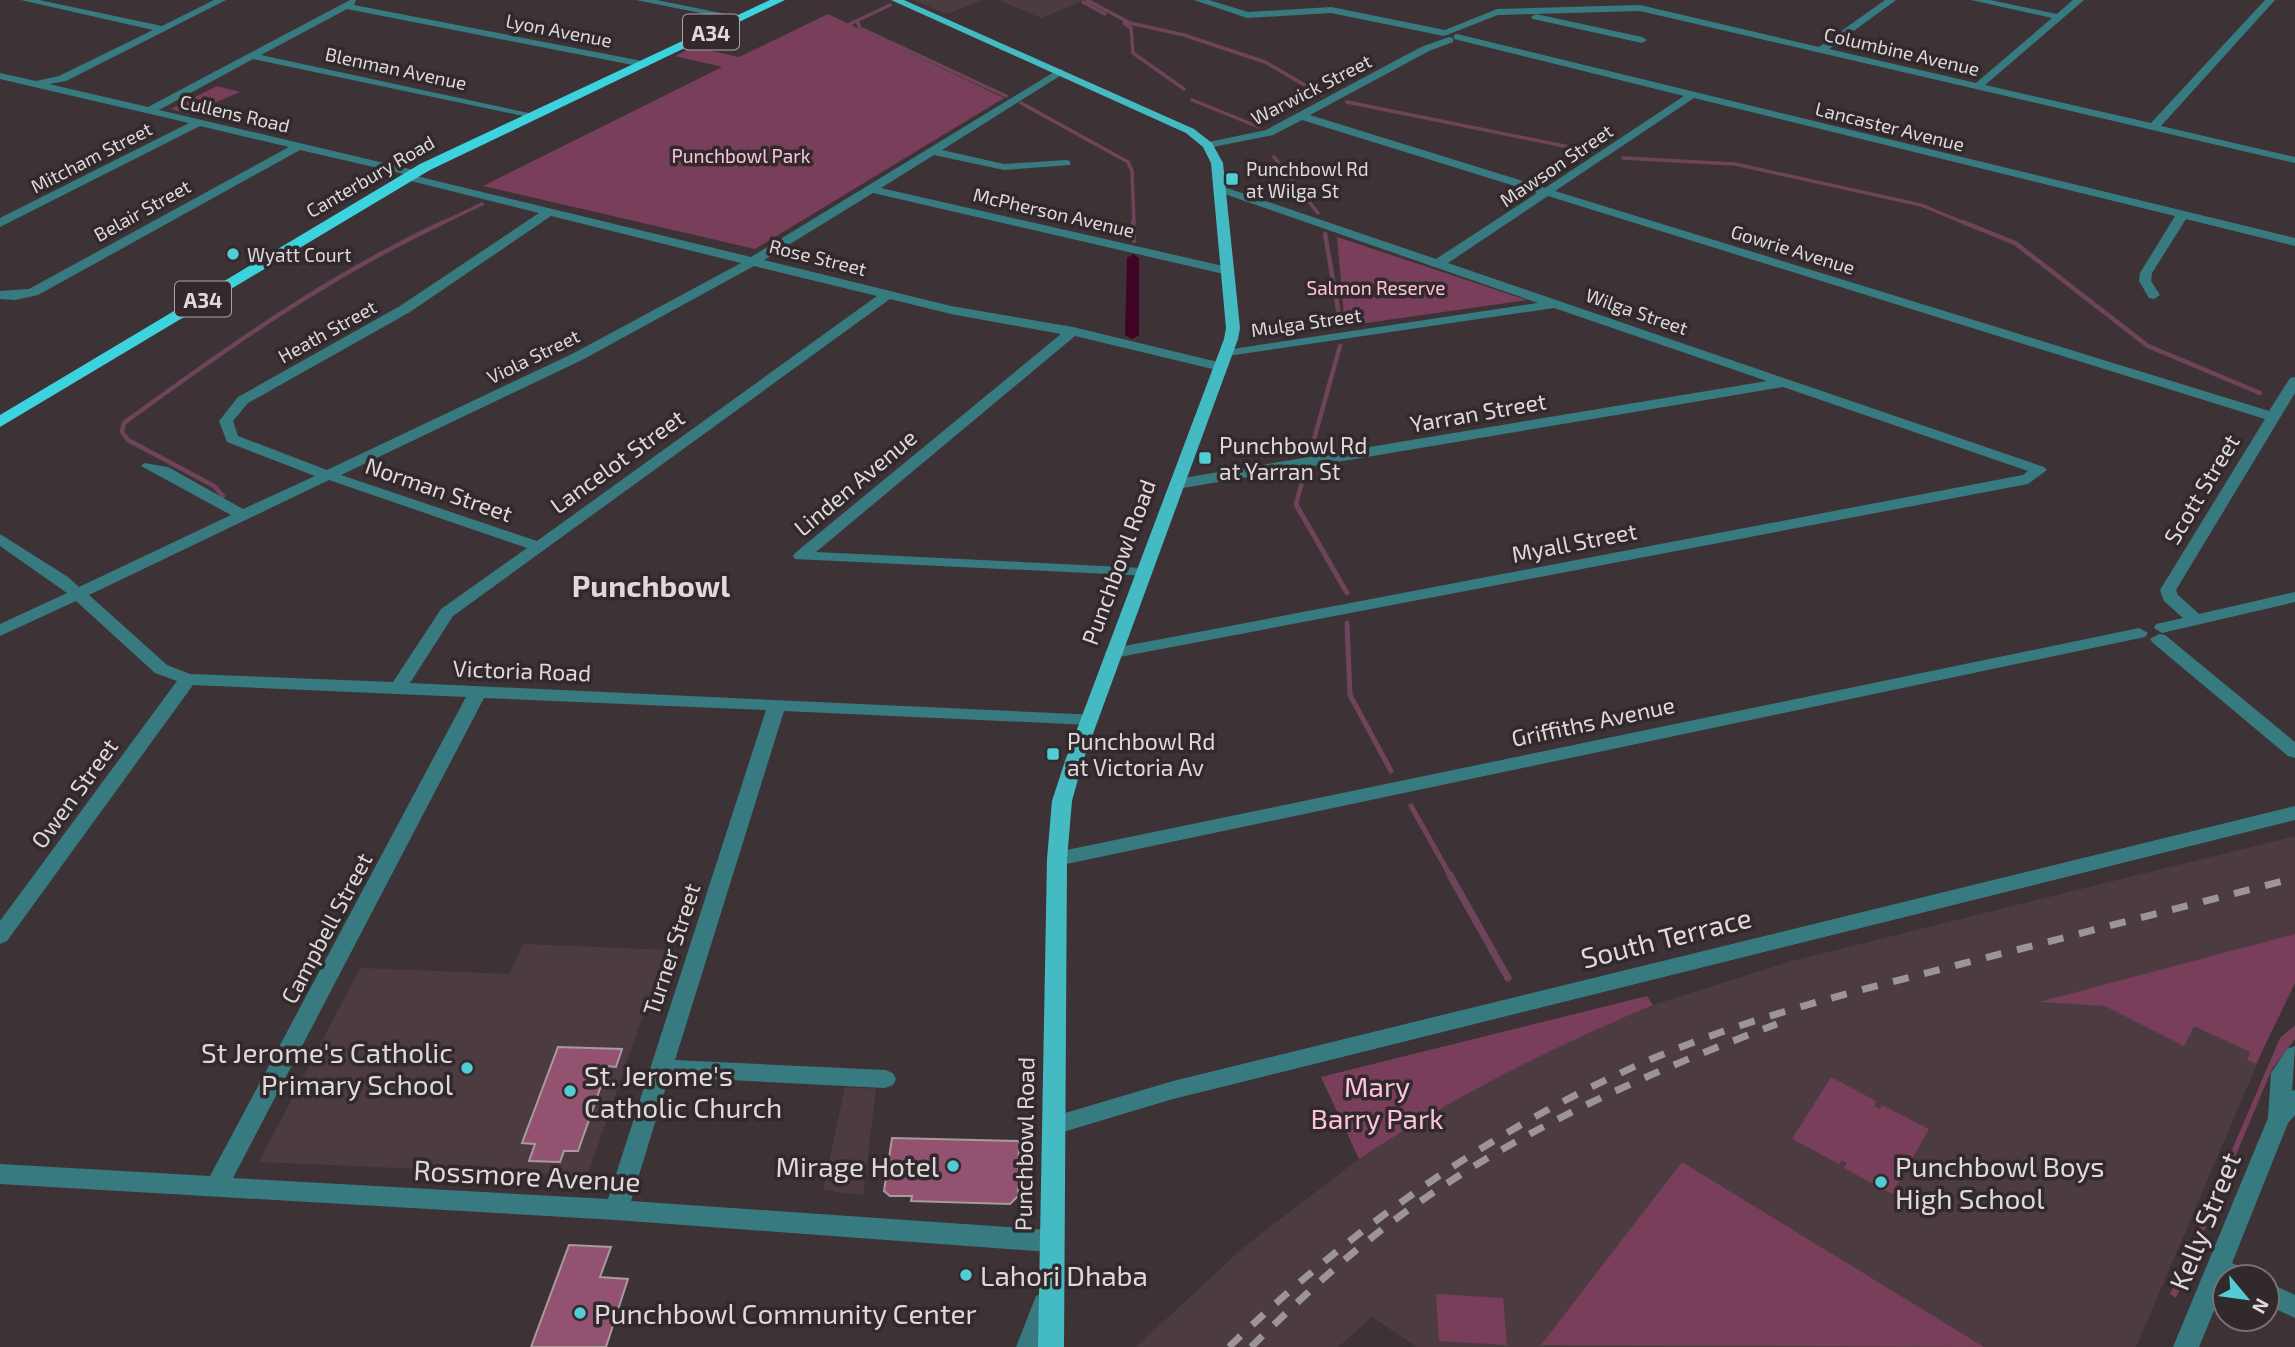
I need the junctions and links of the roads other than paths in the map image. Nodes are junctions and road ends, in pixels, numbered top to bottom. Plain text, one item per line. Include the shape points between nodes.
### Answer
1 (26, 0) edge
2 (221, 0) edge
3 (356, 0) edge
4 (641, 0) edge
5 (779, 0) edge
6 (897, 0) edge
7 (1199, 0) edge
8 (1891, 0) edge
9 (1976, 0) edge
10 (2079, 0) edge
11 (2270, 0) edge
12 (345, 6) junction
13 (1375, 10) dead end
14 (1523, 11) junction
15 (1497, 12) joint
16 (2059, 17) junction
17 (740, 18) junction
18 (1381, 20) junction
19 (163, 29) junction
20 (1448, 36) junction
21 (1642, 40) dead end
22 (1821, 50) junction
23 (252, 56) junction
24 (643, 64) junction
25 (1059, 72) junction
26 (0, 76) edge
27 (45, 84) junction
28 (1978, 86) junction
29 (1692, 95) junction
30 (149, 111) junction
31 (533, 115) junction
32 (1301, 116) junction
33 (198, 123) junction
34 (2154, 127) junction
35 (1208, 145) junction
36 (299, 146) junction
37 (932, 151) junction
38 (2295, 160) edge
39 (1066, 163) dead end
40 (411, 175) junction
41 (872, 189) junction
42 (1220, 189) junction
43 (1548, 193) junction
44 (550, 211) junction
45 (2182, 215) junction
46 (3, 219) edge
47 (2295, 242) edge
48 (754, 261) junction
49 (1439, 263) junction
50 (1228, 271) junction
51 (0, 295) edge
52 (887, 295) junction
53 (2154, 295) dead end
54 (1558, 304) junction
55 (1073, 331) junction
56 (1224, 361) junction
57 (2295, 381) edge
58 (1786, 383) junction
59 (2273, 417) junction
60 (0, 422) edge
61 (149, 466) dead end
62 (2039, 470) joint
63 (326, 476) junction
64 (1177, 484) junction
65 (242, 515) junction
66 (0, 539) edge
67 (537, 546) junction
68 (1144, 573) junction
69 (78, 594) junction
70 (2295, 597) edge
71 (2193, 618) junction
72 (0, 631) edge
73 (2161, 634) junction
74 (1114, 653) junction
75 (188, 679) junction
76 (398, 688) junction
77 (478, 692) junction
78 (777, 705) junction
79 (1090, 719) junction
80 (2295, 752) edge
81 (2295, 813) edge
82 (1057, 859) junction
83 (0, 936) edge
84 (2295, 1055) edge
85 (660, 1068) junction
86 (885, 1079) dead end
87 (2287, 1108) edge
88 (1053, 1126) junction
89 (0, 1174) edge
90 (216, 1187) junction
91 (616, 1210) junction
92 (1050, 1241) junction
93 (2230, 1263) edge
94 (1050, 1289) junction
95 (2211, 1301) edge
96 (1030, 1347) edge
97 (1051, 1347) edge
98 (2186, 1347) edge

1 - 19 street
2 - 19 street
3 - 12 street
4 - 17 street
5 - 17 highway, Canterbury Road / A34
6 - 25 main road
7 - 18 street, Lancaster Avenue via 1247,15 1322,9
8 - 22 street
9 - 16 street
10 - 16 street
11 - 34 street
12 - 23 street
12 - 24 street, Lyon Avenue
13 - 18 street
14 - 15 street, Columbine Avenue
14 - 21 street
14 - 22 street, Columbine Avenue via 1640,8
15 - 20 street, Warwick Street
16 - 28 street
17 - 24 highway, Canterbury Road / A34
18 - 20 street, Lancaster Avenue
19 - 27 street
20 - 29 street, Lancaster Avenue
20 - 32 street, Warwick Street
22 - 28 street, Columbine Avenue
23 - 30 street
23 - 31 street, Blenman Avenue
24 - 31 highway, Canterbury Road / A34
25 - 35 main road via 1178,125
25 - 37 street, Viola Street
26 - 27 street, Cullens Road
27 - 30 street, Cullens Road
28 - 34 street, Columbine Avenue
29 - 43 street, Mawson Street
29 - 45 street, Lancaster Avenue
30 - 33 street, Cullens Road
31 - 40 highway, Canterbury Road / A34
32 - 35 street, Warwick Street via 1264,135
32 - 43 street, Gowrie Avenue
33 - 36 street, Cullens Road
33 - 46 street, Mitcham Street
34 - 38 street, Columbine Avenue
35 - 42 main road, Punchbowl Road via 1216,160
36 - 40 street, Cullens Road
36 - 51 street, Belair Street via 33,292
37 - 39 street via 1004,167
37 - 41 street, Viola Street
40 - 44 street, Rose Street
40 - 60 highway, Canterbury Road / A34
41 - 48 street, Viola Street
41 - 50 street, McPherson Avenue
42 - 49 street, Wilga Street
42 - 50 main road, Punchbowl Road
43 - 49 street, Mawson Street
43 - 59 street, Gowrie Avenue
44 - 48 street, Rose Street
44 - 63 street, Heath Street via 405,309 254,393 230,414 227,428 232,439
45 - 47 street, Lancaster Avenue
45 - 53 street via 2146,273 2146,285
48 - 52 street, Rose Street
48 - 63 street, Viola Street via 577,357
49 - 54 street, Wilga Street
50 - 56 main road, Punchbowl Road via 1233,328
52 - 55 street, Rose Street via 977,316
52 - 67 street, Lancelot Street
54 - 56 street, Mulga Street
54 - 58 street, Wilga Street
55 - 56 street, Rose Street
55 - 68 street, Linden Avenue via 801,556
56 - 64 main road, Punchbowl Road
57 - 59 street, Scott Street
58 - 62 street, Wilga Street
58 - 64 street, Yarran Street
59 - 71 street, Scott Street via 2168,590
61 - 65 street
62 - 74 street, Myall Street via 2028,480
63 - 65 street, Viola Street
63 - 67 street, Norman Street
64 - 68 main road, Punchbowl Road
65 - 69 street, Viola Street
66 - 69 street, Victoria Road
67 - 76 street, Lancelot Street via 447,613
68 - 74 main road, Punchbowl Road
69 - 72 street, Viola Street
69 - 75 street, Victoria Road via 161,669
70 - 71 street
71 - 73 street
73 - 80 street
73 - 82 street, Griffiths Avenue via 2139,633
74 - 79 main road, Punchbowl Road
75 - 76 street, Victoria Road
75 - 83 street, Owen Street
76 - 77 street, Victoria Road
77 - 78 street, Victoria Road
77 - 90 street, Campbell Street
78 - 79 street, Victoria Road
78 - 85 street, Turner Street
79 - 82 main road, Punchbowl Road via 1062,801
81 - 88 street, South Terrace via 1172,1090
82 - 88 main road, Punchbowl Road
84 - 87 street, Kelly Street via 2282,1073
85 - 86 street
85 - 91 street, Turner Street
87 - 93 street, Kelly Street
88 - 92 main road, Punchbowl Road
89 - 90 street, Rossmore Avenue
90 - 91 street, Rossmore Avenue
91 - 92 street, Rossmore Avenue
92 - 94 main road, Punchbowl Road
94 - 96 street
94 - 97 main road, Punchbowl Road
95 - 98 street, Kelly Street

